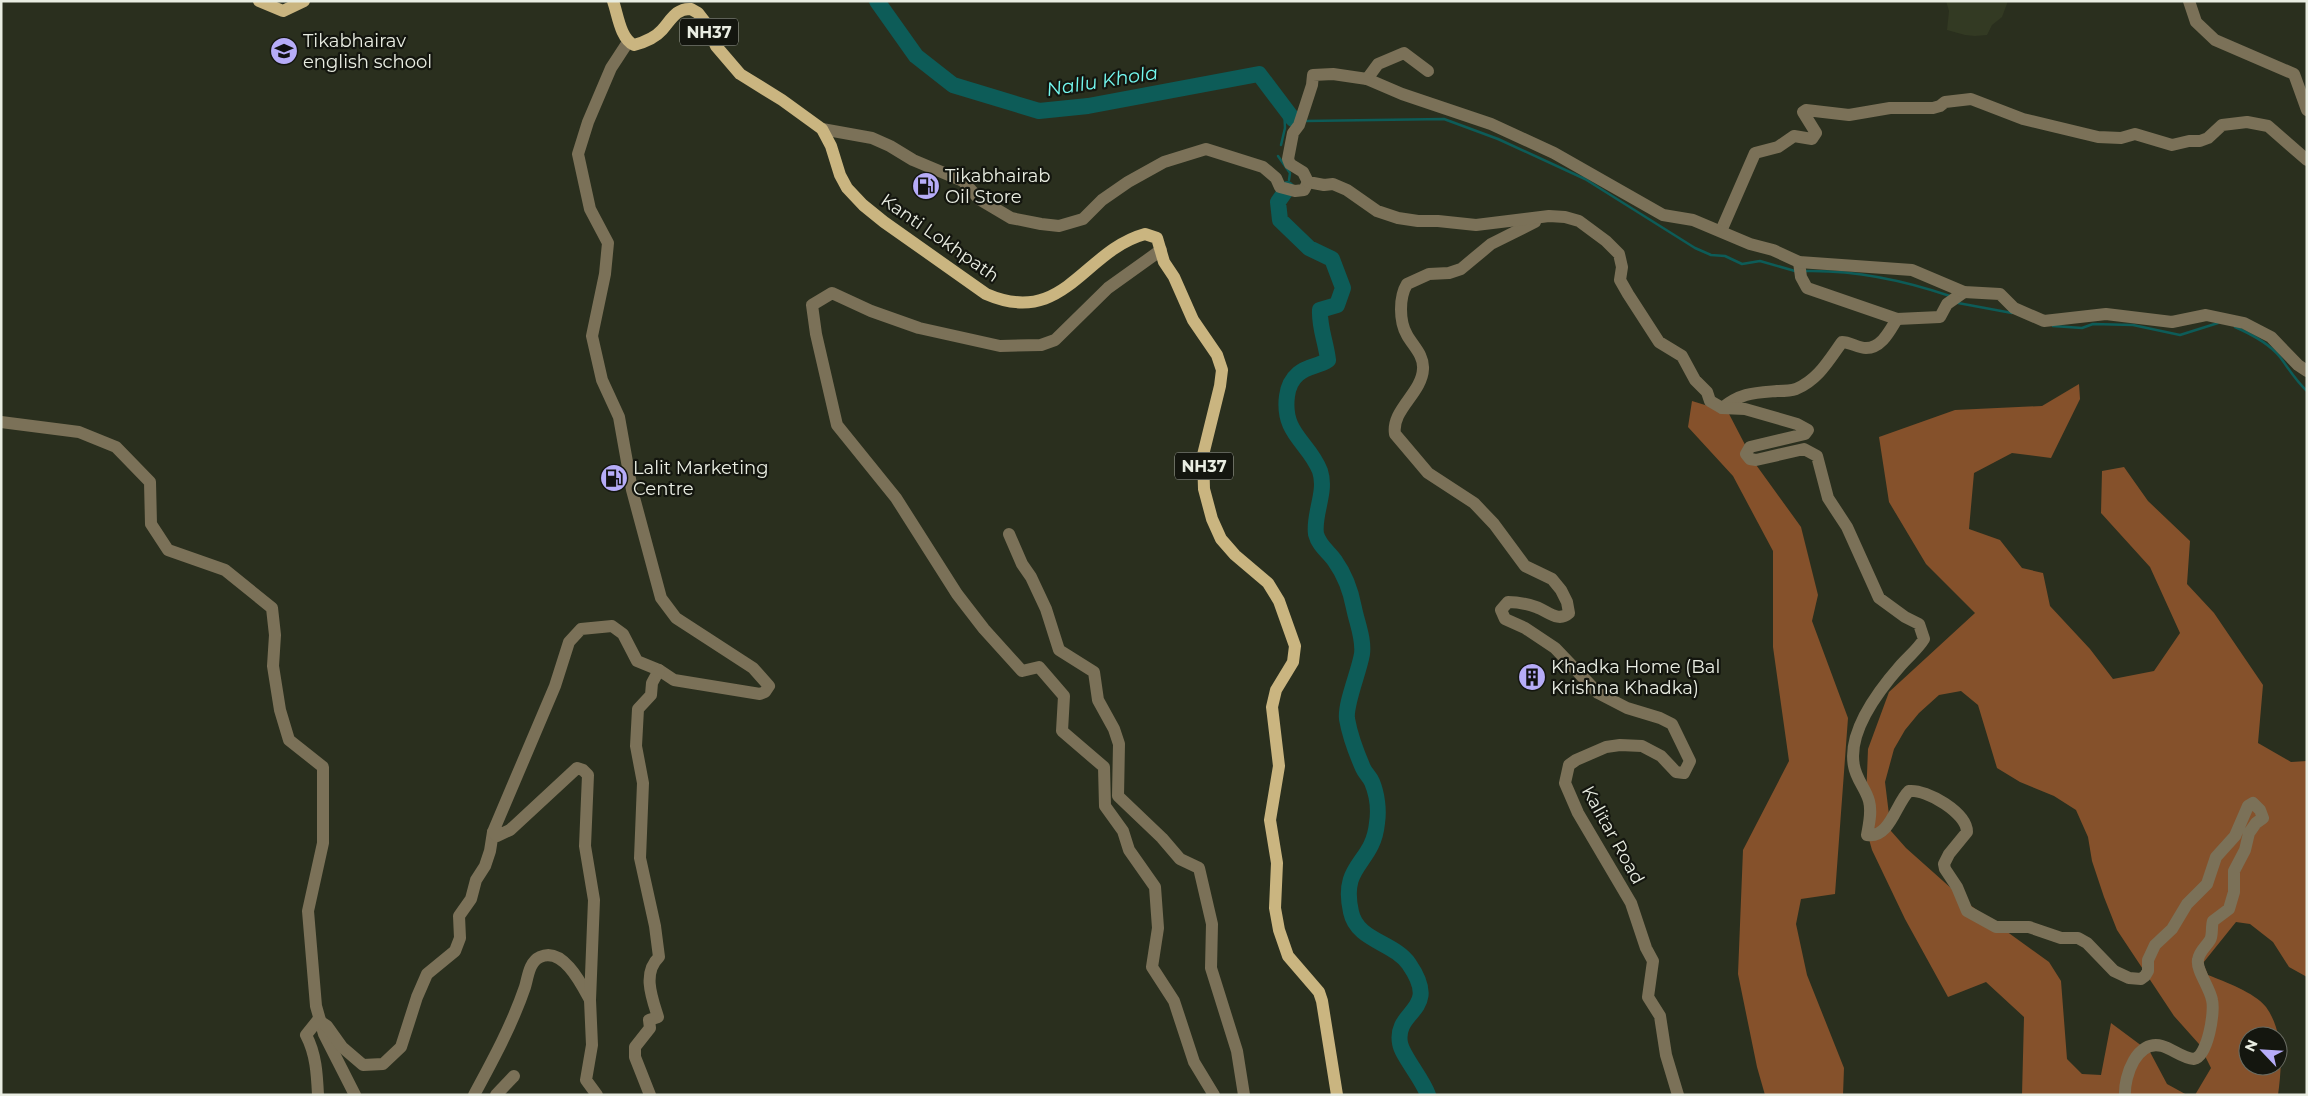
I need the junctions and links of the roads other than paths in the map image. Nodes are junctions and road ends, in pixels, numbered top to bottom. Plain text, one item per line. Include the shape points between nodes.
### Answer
1 (259, 1) edge
2 (304, 1) edge
3 (613, 1) edge
4 (2189, 1) edge
5 (628, 42) junction
6 (1428, 71) dead end
7 (1367, 79) junction
8 (2307, 110) edge
9 (822, 129) junction
10 (2307, 160) edge
11 (1308, 182) junction
12 (1549, 216) junction
13 (1721, 231) junction
14 (1161, 250) junction
15 (1799, 262) junction
16 (1964, 292) junction
17 (1897, 319) junction
18 (2307, 371) edge
19 (1722, 408) junction
20 (1, 422) edge
21 (1009, 534) dead end
22 (659, 670) junction
23 (1119, 744) junction
24 (1104, 767) junction
25 (493, 832) junction
26 (590, 1000) junction
27 (318, 1020) junction
28 (514, 1076) dead end
29 (318, 1095) edge
30 (355, 1095) edge
31 (474, 1095) edge
32 (496, 1095) edge
33 (597, 1095) edge
34 (650, 1095) edge
35 (1214, 1095) edge
36 (1244, 1095) edge
37 (1337, 1095) edge
38 (1678, 1095) edge
39 (2125, 1095) edge

1 - 2 main road via 283,10
3 - 5 main road
4 - 8 street via 2196,22 2215,40 2294,74
5 - 9 main road, Kanti Lokhpath / NH37 via 634,45 646,42 680,10 691,9 705,22 716,46 740,74
5 - 22 street via 611,68 578,154 590,209 608,243 592,336 602,380 619,417 632,490 661,598 676,618 753,668 769,686 760,694 674,680
6 - 7 street via 1404,53 1378,64
7 - 11 street via 1313,75 1299,125 1293,133 1288,160 1303,172
7 - 13 street via 1491,124 1554,153 1663,215 1693,220
9 - 11 street via 872,138 890,146 913,160 962,181 979,199 1011,218 1059,226 1083,219 1102,200 1164,162 1206,149 1263,166 1276,178 1280,187 1304,190
9 - 14 main road, Kanti Lokhpath / NH37 via 843,182 863,205 965,280 1004,302 1019,304 1051,297 1122,244 1138,236 1154,236
10 - 13 street via 2268,126 2247,122 2222,125 2208,138 2172,145 2135,134 2098,138 2024,119 1971,99 1945,102 1933,108 1890,108 1849,115 1806,110 1804,116 1816,133 1812,139 1794,136 1778,147 1755,153
11 - 12 street via 1333,184 1377,211 1418,221 1476,225
12 - 19 street via 1579,221 1619,254 1620,280 1659,342 1682,356 1710,401
12 - 38 street, Kalitar Road via 1491,244 1461,269 1429,274 1407,284 1401,297 1404,330 1417,348 1423,368 1421,380 1394,429 1428,473 1474,503 1525,566 1552,579 1567,602 1569,613 1565,617 1508,602 1501,610 1505,619 1555,648 1598,694 1672,724 1690,762 1684,772 1676,772 1661,756 1642,746 1606,747 1569,765 1565,783 1578,813 1631,903 1653,961 1648,997 1660,1016 1666,1055
13 - 15 street
14 - 24 street via 1108,288 1055,340 1041,345 1000,346 919,328 870,312 832,293 812,305 838,425 896,498 984,630 1022,671 1039,667 1064,696 1062,732
14 - 37 main road, Kanti Lokhpath / NH37 via 1186,308 1217,354 1222,370 1203,455 1204,489 1212,519 1221,539 1235,555 1268,583 1279,601 1295,646 1293,662 1276,690 1272,708 1279,766 1270,820 1277,864 1276,908 1288,956 1319,992
15 - 16 street via 1912,270
15 - 17 street via 1807,288
16 - 17 street via 1947,304 1940,317
16 - 18 street via 2000,294 2014,308 2044,321 2106,314 2172,322 2206,315 2244,323 2271,337
17 - 19 street via 1878,344 1866,348 1842,342 1823,369 1795,390 1750,393
19 - 39 street via 1752,411 1804,426 1808,430 1805,434 1750,447 1746,454 1756,460 1804,449 1816,456 1828,498 1847,527 1878,598 1919,624 1924,639 1920,647 1888,680 1857,728 1854,766 1869,801 1867,835 1882,832 1909,791 1920,792 1944,803 1965,822 1967,832 1944,864 1967,911 1996,927 2029,927 2061,938 2078,938 2088,943 2114,971 2140,979 2146,976 2148,960 2155,945 2172,929 2187,904 2207,884 2213,862 2235,836 2248,806 2253,803 2260,810 2263,818 2249,833 2245,850 2234,871 2234,892 2229,909 2214,921 2211,938 2198,958 2213,1005 2206,1045 2200,1056 2194,1059 2159,1045 2144,1048 2136,1058
20 - 27 street via 79,432 116,447 150,482 151,524 168,550 225,570 272,608 275,635 273,666 289,740 323,767 323,843 308,911
21 - 23 street via 1046,608 1059,650 1094,672 1098,700
22 - 25 street via 637,661 623,634 612,626 581,630 569,642 555,686
22 - 34 street via 652,683 651,695 638,709 636,746 643,783 640,858 659,957 653,963 649,989 658,1017 649,1020 650,1028 635,1048 634,1057
23 - 24 street
23 - 36 street via 1118,796 1180,859 1199,868 1212,924 1211,968 1237,1051
24 - 35 street via 1105,806 1123,831 1129,850 1155,887 1158,928 1152,967 1174,1001 1194,1062
25 - 26 street via 496,836 510,830 577,768 588,775 584,846 594,900
25 - 27 street via 485,866 476,880 471,899 459,916 460,938 455,951 427,974 401,1047 382,1064 363,1065
26 - 31 street via 574,972 556,957 541,956 532,963 514,1017
26 - 33 street via 592,1045 586,1080
27 - 29 street via 306,1035 316,1063
27 - 30 street
28 - 32 street

